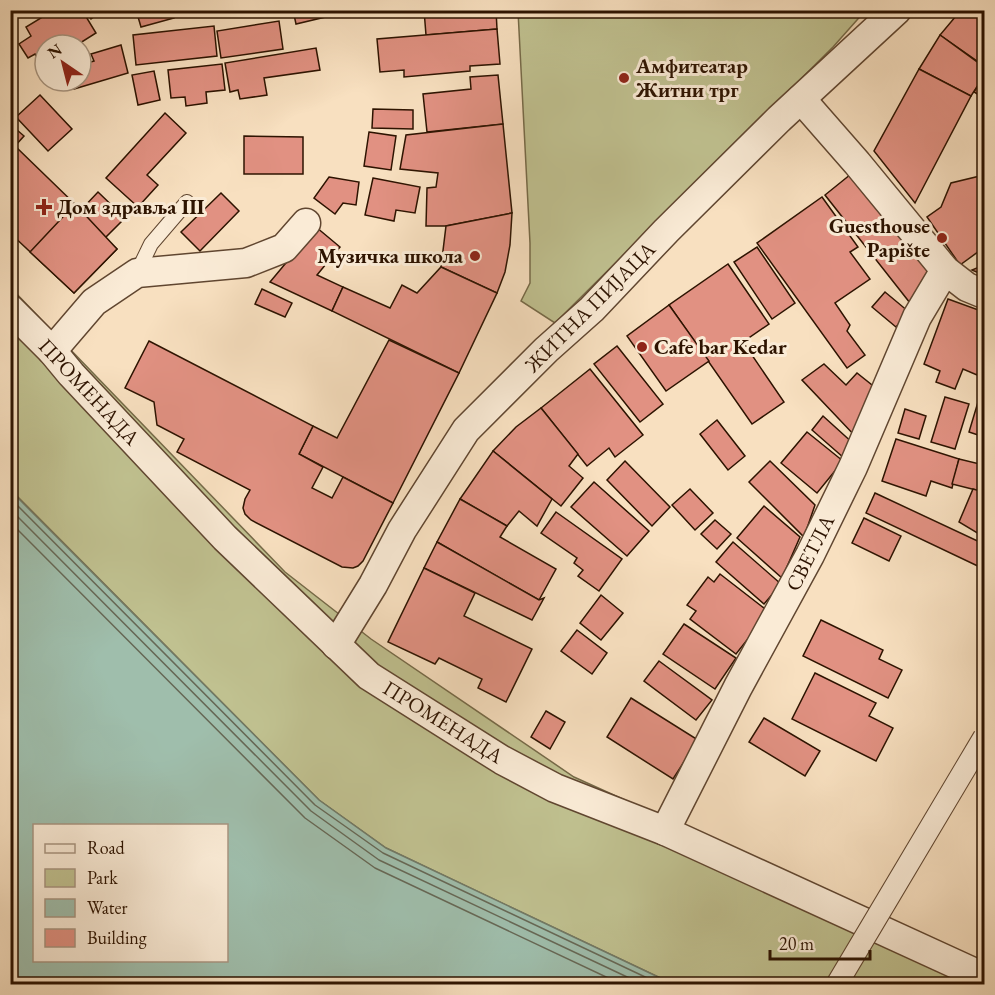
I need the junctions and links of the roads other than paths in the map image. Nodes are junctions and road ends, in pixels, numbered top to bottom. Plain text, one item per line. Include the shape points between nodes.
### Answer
1 (895, 11) edge
2 (801, 99) junction
3 (187, 202) dead end
4 (306, 223) dead end
5 (945, 270) junction
6 (137, 273) junction
7 (984, 294) edge
8 (10, 309) edge
9 (52, 351) junction
10 (336, 645) junction
11 (984, 737) edge
12 (665, 831) junction
13 (984, 977) edge
14 (837, 984) edge

1 - 2 street, ЖИТНА ПИЈАЦА
2 - 5 street
2 - 10 street, ЖИТНА ПИЈАЦА via 466,430 402,530
3 - 6 lane via 151,244
4 - 6 street via 284,248 246,262
5 - 7 street
5 - 12 street, СВЕТЛА via 917,317 854,467
6 - 9 street via 94,302
8 - 9 street, ПРОМЕНАДА
9 - 10 street, ПРОМЕНАДА via 225,538
10 - 12 street, ПРОМЕНАДА via 369,676 502,760 555,788
11 - 14 street, bridge
12 - 13 street, ПРОМЕНАДА

